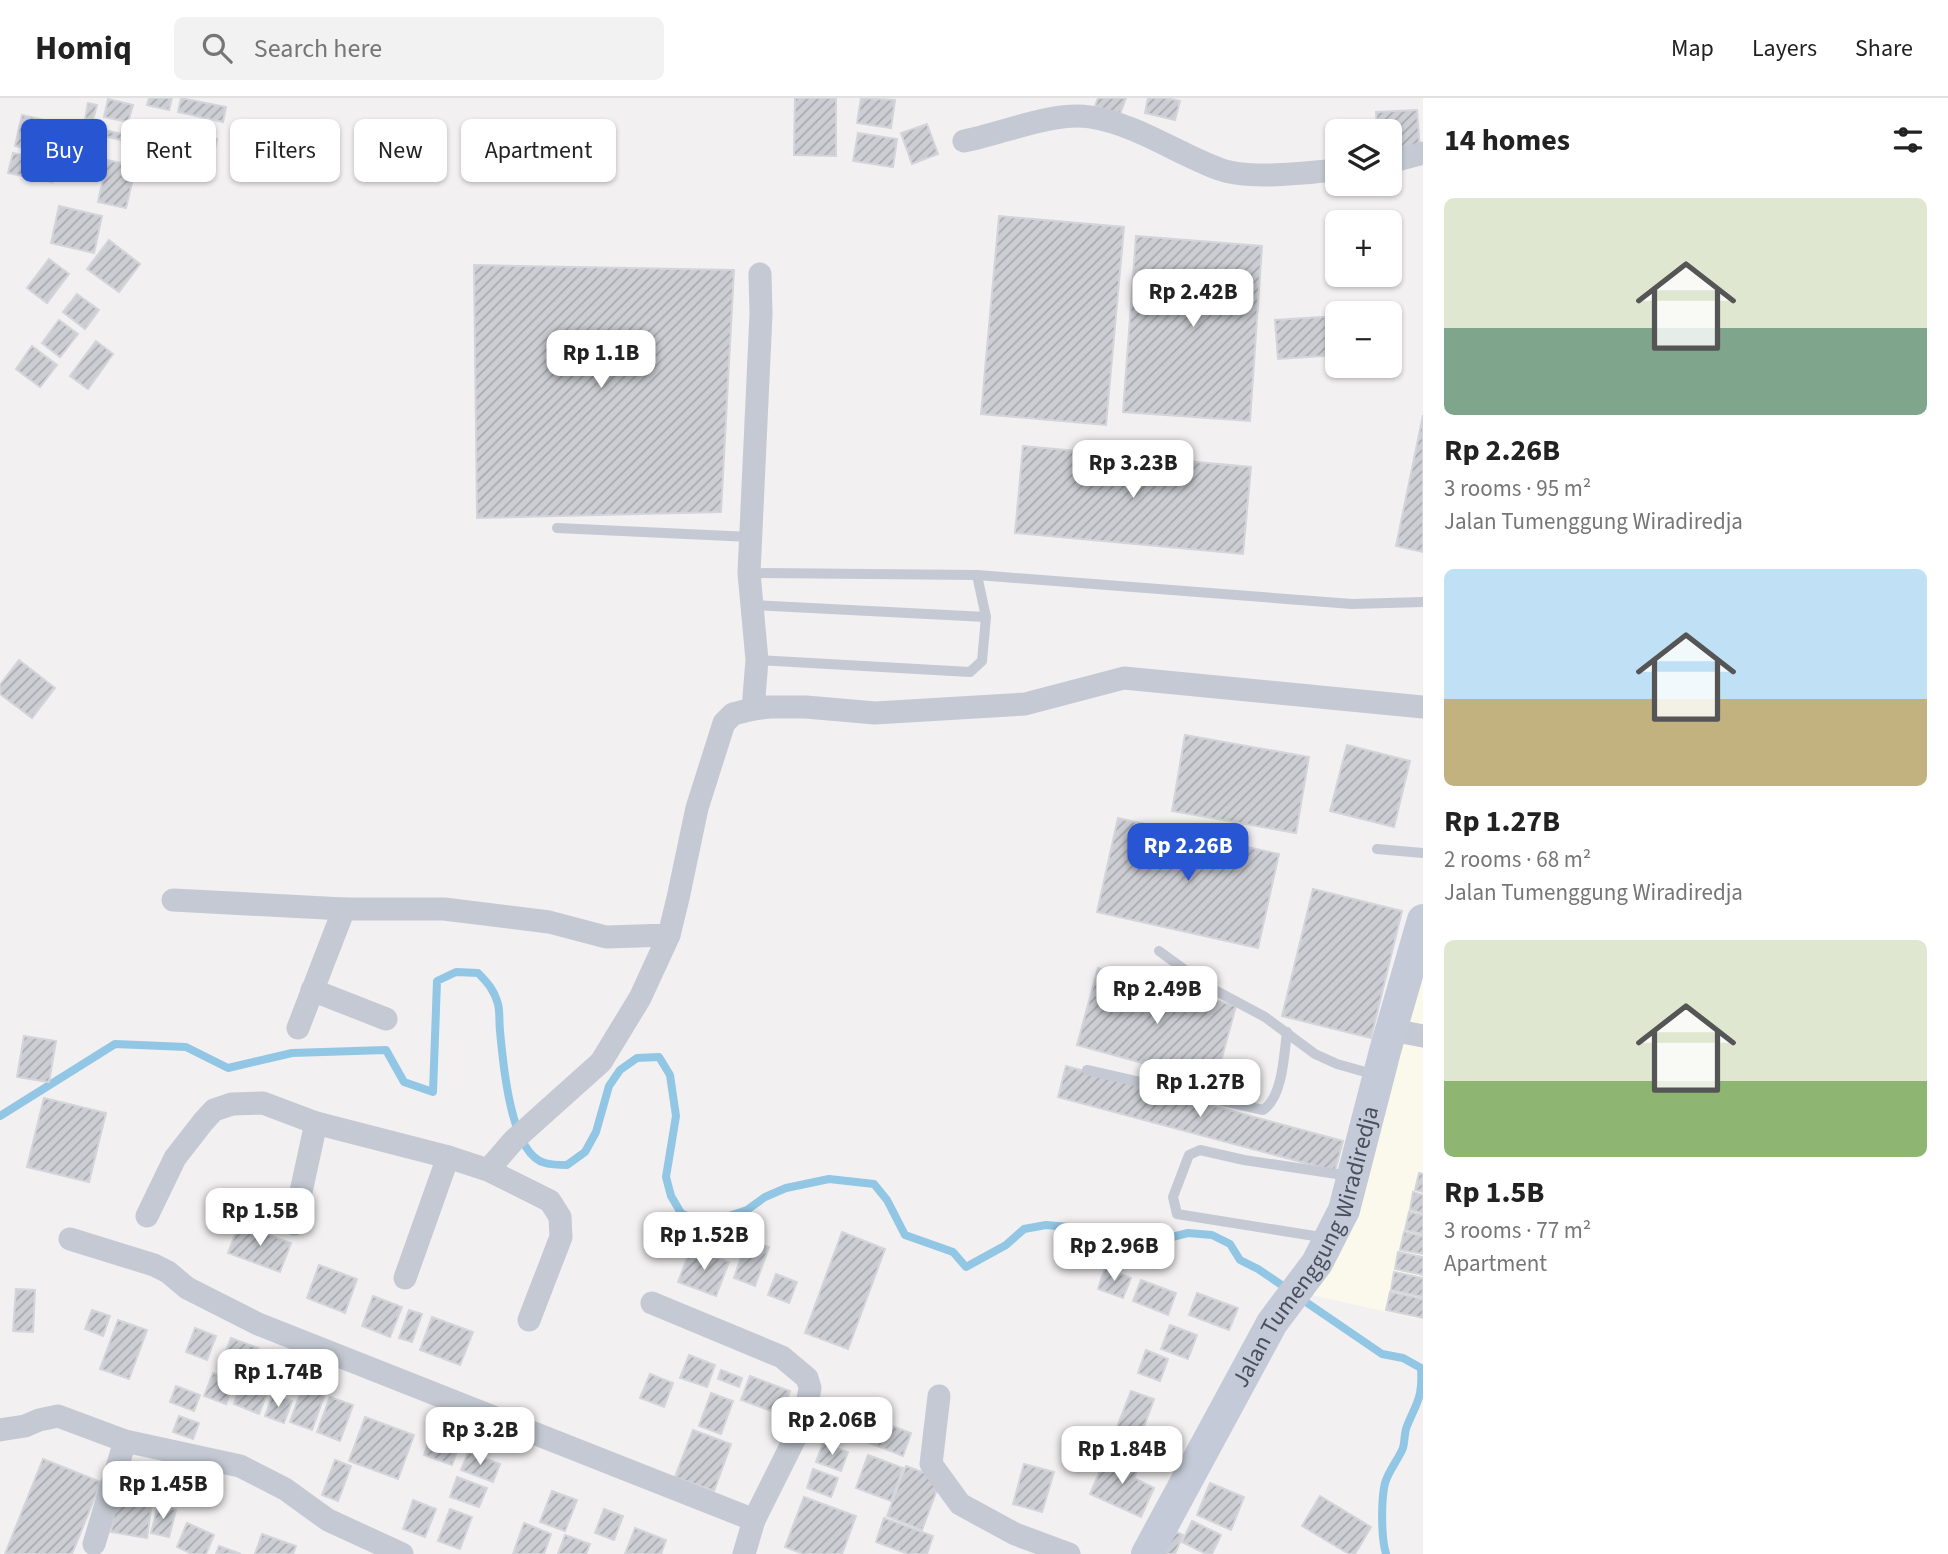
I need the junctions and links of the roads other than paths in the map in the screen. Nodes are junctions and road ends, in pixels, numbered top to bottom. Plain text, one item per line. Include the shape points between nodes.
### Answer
1 (964, 141) dead end
2 (1423, 153) edge
3 (1402, 159) edge
4 (1325, 171) edge
5 (760, 274) dead end
6 (556, 528) dead end
7 (751, 537) junction
8 (749, 573) junction
9 (977, 575) junction
10 (1423, 602) edge
11 (752, 605) junction
12 (986, 617) junction
13 (757, 660) junction
14 (1423, 707) edge
15 (753, 709) junction
16 (1377, 849) dead end
17 (1423, 853) edge
18 (173, 900) dead end
19 (344, 909) junction
20 (1423, 919) edge
21 (669, 935) junction
22 (1159, 951) dead end
23 (312, 990) junction
24 (386, 1019) dead end
25 (298, 1028) dead end
26 (1392, 1030) junction
27 (1287, 1032) junction
28 (1423, 1036) edge
29 (1087, 1070) dead end
30 (1379, 1076) junction
31 (316, 1123) junction
32 (448, 1157) junction
33 (488, 1170) junction
34 (1353, 1177) junction
35 (147, 1216) dead end
36 (294, 1224) dead end
37 (70, 1239) dead end
38 (1323, 1250) junction
39 (405, 1278) dead end
40 (652, 1303) dead end
41 (529, 1320) dead end
42 (939, 1396) dead end
43 (0, 1430) edge
44 (125, 1441) junction
45 (754, 1520) junction
46 (94, 1544) dead end
47 (363, 1546) edge
48 (402, 1554) edge
49 (744, 1554) edge
50 (1069, 1554) edge
51 (1147, 1554) edge

1 - 4 street via 1059,116 1089,116 1123,125 1222,170 1258,175
2 - 3 street
5 - 7 street
6 - 7 lane
7 - 8 street
8 - 9 lane
8 - 11 street
9 - 10 lane via 1352,604
9 - 12 lane
11 - 12 lane
11 - 13 street
12 - 13 lane via 982,661 970,672
13 - 15 street
14 - 15 street via 1124,678 1025,704 875,713 806,707
15 - 21 street via 733,714 724,723 697,807
16 - 17 lane
18 - 19 street
19 - 21 street via 444,909 549,922 607,937
19 - 23 street
20 - 26 street, Jalan Tumenggung Wiradiredja
21 - 33 street via 640,998 601,1062 514,1140
22 - 27 lane via 1207,986
23 - 24 street
23 - 25 street
26 - 28 street
26 - 30 street, Jalan Tumenggung Wiradiredja
27 - 29 lane via 1281,1077 1270,1106 1263,1111
27 - 30 lane via 1315,1054
30 - 34 street, Jalan Tumenggung Wiradiredja
31 - 32 street
31 - 35 street via 263,1103 214,1110 175,1158
31 - 36 street
32 - 33 street
32 - 39 street
33 - 41 street via 550,1200 560,1216 561,1237
34 - 38 street, Jalan Tumenggung Wiradiredja via 1344,1210
34 - 38 lane via 1200,1150 1189,1155 1173,1197 1177,1214
37 - 45 street via 154,1265 187,1288 258,1324
38 - 51 street, Jalan Tumenggung Wiradiredja via 1272,1323
40 - 45 street via 782,1357 807,1378 810,1388 800,1428
42 - 50 street via 931,1464 960,1504 1015,1534
43 - 44 street via 58,1416
44 - 46 street
44 - 47 street via 240,1466 285,1489
45 - 49 street
47 - 48 street

